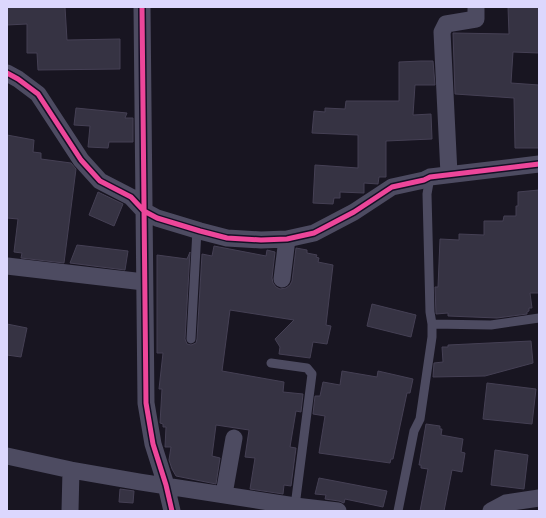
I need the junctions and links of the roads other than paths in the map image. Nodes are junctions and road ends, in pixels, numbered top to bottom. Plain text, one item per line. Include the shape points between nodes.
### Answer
1 (142, 7) edge
2 (476, 7) edge
3 (7, 73) edge
4 (539, 164) edge
5 (449, 174) junction
6 (430, 177) junction
7 (144, 211) junction
8 (197, 230) junction
9 (288, 239) junction
10 (7, 266) edge
11 (282, 279) dead end
12 (144, 282) junction
13 (539, 318) edge
14 (432, 324) junction
15 (192, 339) dead end
16 (271, 363) dead end
17 (233, 437) dead end
18 (7, 456) edge
19 (71, 470) junction
20 (166, 485) junction
21 (224, 494) junction
22 (539, 498) edge
23 (296, 506) junction
24 (70, 511) edge
25 (172, 511) edge
26 (338, 511) edge
27 (398, 511) edge
28 (491, 511) edge

1 - 7 street
2 - 5 street via 476,19 446,24 442,32
3 - 7 street via 38,94 81,160 100,181 131,197
4 - 5 street
5 - 6 street
6 - 9 street via 392,187 354,212 314,232
6 - 14 lane via 427,194
7 - 8 street via 157,218
7 - 12 street
8 - 9 street via 227,238
8 - 15 lane
9 - 11 street
10 - 12 street
12 - 20 street via 146,403 153,444
13 - 14 lane via 491,325
14 - 27 lane via 420,419 414,431
16 - 23 lane via 307,368 312,374
17 - 21 street
18 - 19 street
19 - 20 street
19 - 24 street
20 - 21 street
20 - 25 street
21 - 23 street
22 - 28 street via 506,503
23 - 26 street

